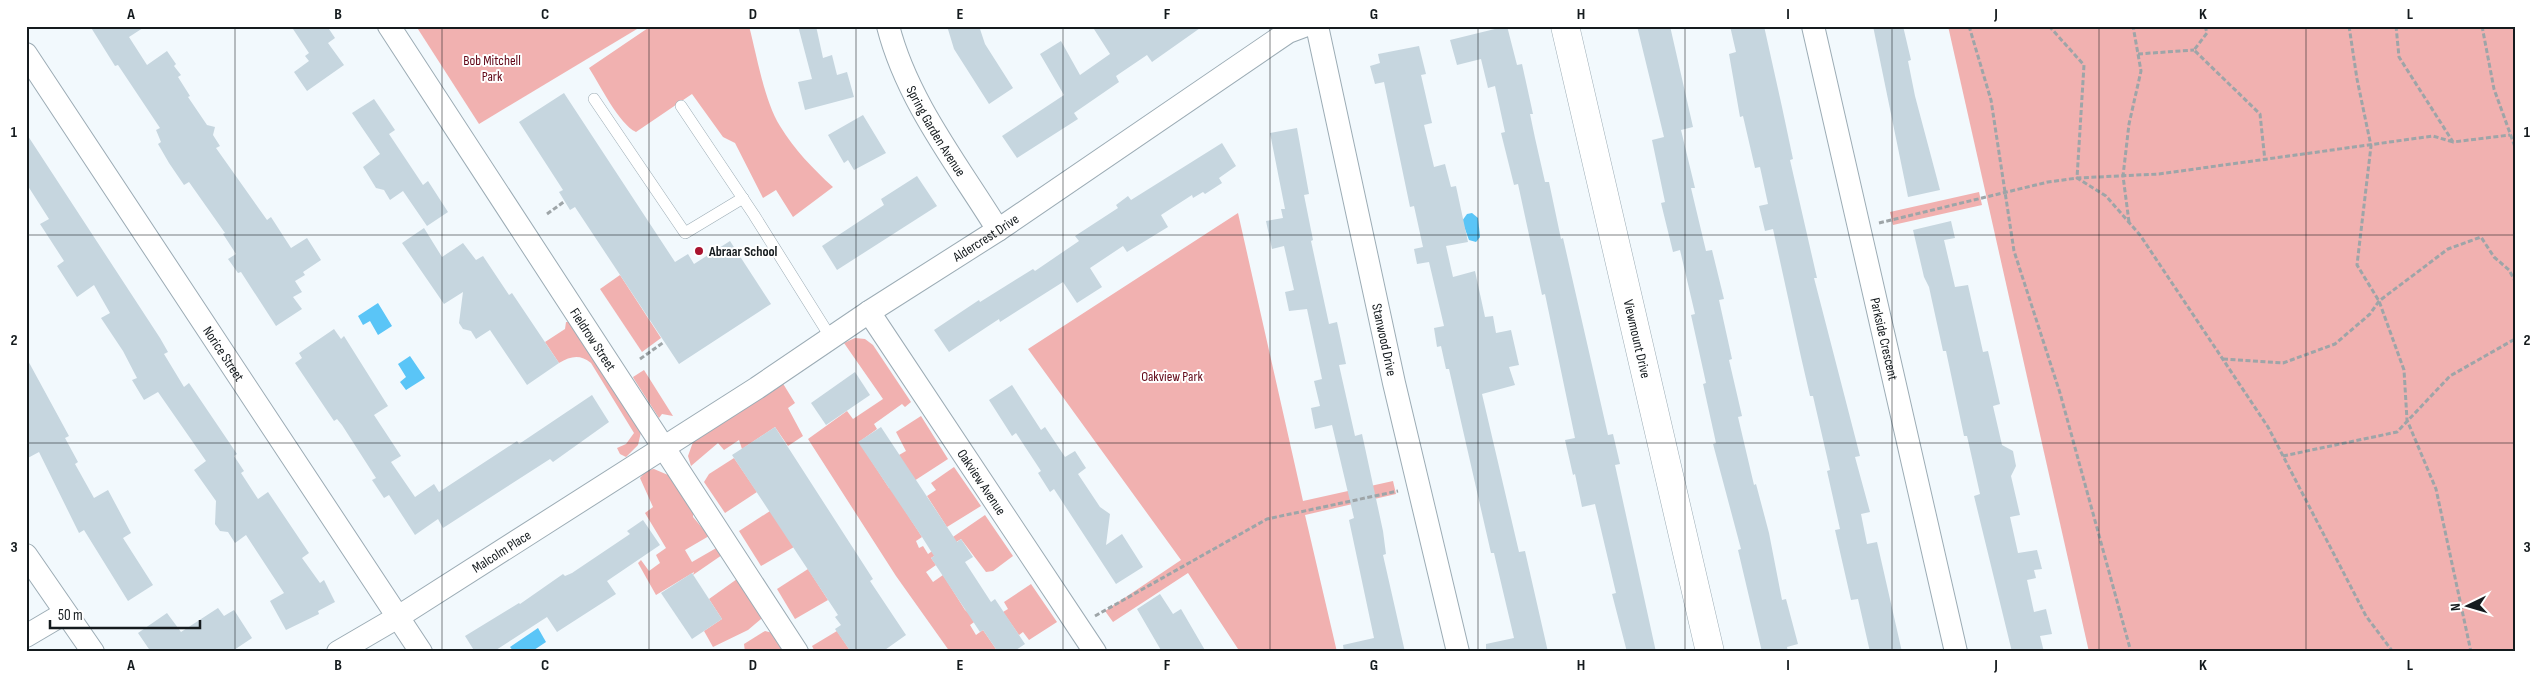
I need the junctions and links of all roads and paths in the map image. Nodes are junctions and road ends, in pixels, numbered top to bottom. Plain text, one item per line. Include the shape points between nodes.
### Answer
1 (389, 26) edge
2 (888, 26) edge
3 (1304, 26) edge
4 (1318, 26) edge
5 (1565, 26) edge
6 (1813, 26) edge
7 (1970, 26) edge
8 (2048, 26) edge
9 (2133, 26) edge
10 (2205, 26) edge
11 (2349, 26) edge
12 (2396, 26) edge
13 (2482, 26) edge
14 (2194, 50) junction
15 (26, 54) edge
16 (2138, 54) junction
17 (594, 99) dead end
18 (681, 106) dead end
19 (2510, 135) junction
20 (2453, 142) junction
21 (2371, 146) junction
22 (2515, 147) edge
23 (2264, 161) junction
24 (2123, 176) junction
25 (2077, 178) junction
26 (2005, 193) junction
27 (743, 198) junction
28 (564, 201) dead end
29 (547, 214) dead end
30 (2129, 222) junction
31 (1859, 228) junction
32 (998, 230) junction
33 (2515, 281) edge
34 (2379, 301) junction
35 (869, 312) junction
36 (831, 338) junction
37 (2515, 340) edge
38 (664, 342) dead end
39 (640, 359) dead end
40 (2223, 359) junction
41 (2407, 420) junction
42 (665, 447) junction
43 (2283, 456) junction
44 (1419, 486) junction
45 (26, 554) edge
46 (65, 612) junction
47 (398, 616) junction
48 (1078, 626) junction
49 (26, 636) edge
50 (93, 652) edge
51 (338, 652) edge
52 (421, 652) edge
53 (797, 652) edge
54 (1095, 652) edge
55 (1458, 652) edge
56 (1710, 652) edge
57 (1956, 652) edge
58 (2131, 652) edge
59 (2393, 652) edge
60 (2471, 652) edge

1 - 42 street, Fieldrow Street
2 - 32 street, Spring Garden Avenue via 894,52 913,93
3 - 32 street, Aldercrest Drive via 1288,32
4 - 44 street, Stanwood Drive
5 - 56 street, Viewmount Drive
6 - 31 street, Parkside Crescent
7 - 26 path via 1991,100
8 - 25 path via 2084,65
9 - 16 path
10 - 14 path via 2207,33
11 - 21 path via 2356,79
12 - 20 path via 2399,57
13 - 19 path via 2494,89
14 - 16 path
14 - 23 path via 2260,114
15 - 47 street, Norice Street
16 - 24 path via 2142,71 2129,124
17 - 27 lane via 684,233
18 - 27 lane
19 - 20 path
19 - 22 path
20 - 21 path via 2433,136
21 - 23 path
21 - 34 path via 2357,265
23 - 24 path
24 - 25 path
24 - 30 path
25 - 26 path
25 - 30 path via 2106,196
26 - 31 path
26 - 58 path via 2014,251 2060,393
27 - 36 lane
28 - 29 path
30 - 40 path
31 - 57 street, Parkside Crescent
32 - 35 street, Aldercrest Drive
33 - 34 path via 2480,236 2448,249
34 - 40 path via 2370,314 2335,344 2283,363
34 - 41 path via 2404,370
35 - 36 street, Aldercrest Drive
35 - 48 street, Oakview Avenue
36 - 42 street, Aldercrest Drive
37 - 41 path via 2450,376
38 - 39 path
40 - 43 path
41 - 43 path via 2397,432
41 - 60 path via 2436,489
42 - 47 street, Malcolm Place
42 - 53 street, Fieldrow Street
43 - 59 path via 2366,616
44 - 48 path via 1268,519
44 - 55 street, Stanwood Drive
45 - 46 street
46 - 49 street
46 - 50 street
47 - 51 street, Malcolm Place
47 - 52 street, Norice Street
48 - 54 street, Oakview Avenue

